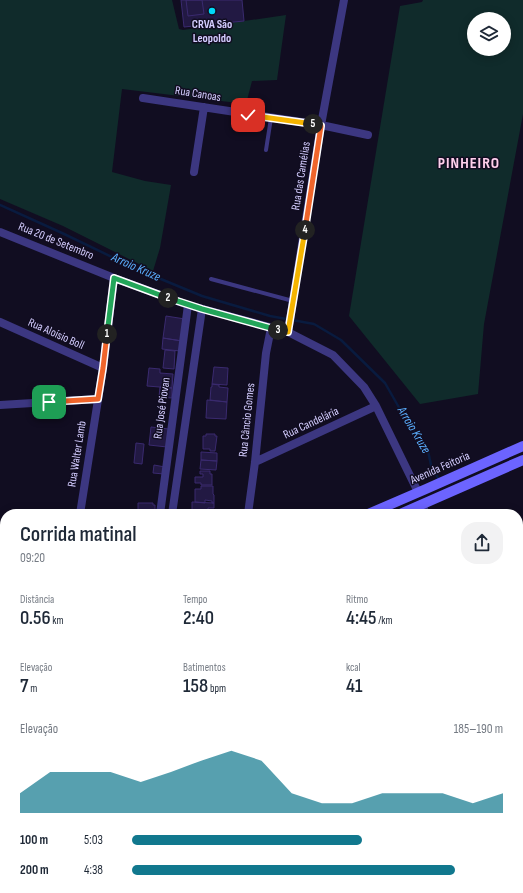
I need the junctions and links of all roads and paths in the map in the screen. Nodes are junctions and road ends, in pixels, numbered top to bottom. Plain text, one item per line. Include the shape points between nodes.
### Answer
1 (344, 0) edge
2 (143, 98) dead end
3 (204, 107) junction
4 (271, 118) junction
5 (321, 126) junction
6 (368, 135) dead end
7 (266, 150) dead end
8 (194, 172) dead end
9 (0, 232) edge
10 (114, 278) junction
11 (211, 279) dead end
12 (294, 301) junction
13 (188, 305) junction
14 (202, 309) junction
15 (0, 322) edge
16 (271, 328) junction
17 (288, 332) junction
18 (103, 368) junction
19 (98, 399) junction
20 (0, 405) edge
21 (376, 406) junction
22 (523, 446) edge
23 (523, 460) edge
24 (255, 462) junction
25 (422, 491) junction
26 (426, 503) junction
27 (81, 509) edge
28 (161, 509) edge
29 (173, 509) edge
30 (249, 509) edge
31 (380, 509) edge
32 (412, 509) edge
33 (426, 509) edge

1 - 5 street, Rua das Camélias
2 - 3 street, Rua Canoas
3 - 4 street, Rua Canoas
3 - 8 street
4 - 5 street, Rua Canoas
4 - 7 lane
5 - 6 street, Rua Canoas
5 - 12 street, Rua das Camélias
9 - 10 street, Rua 20 de Setembro
10 - 13 street, Rua 20 de Setembro
10 - 18 street, Rua Walter Lamb
11 - 12 lane
12 - 17 street, Rua das Camélias
13 - 14 street, Rua 20 de Setembro
13 - 28 street, Rua José Piovan
14 - 16 street, Rua 20 de Setembro
14 - 29 street, Rua José Piovan
15 - 18 street, Rua Aloísio Boll
16 - 17 street, Rua 20 de Setembro
16 - 24 street, Rua Câncio Gomes via 266,353
17 - 21 street, Rua 20 de Setembro via 333,355 364,387
18 - 19 street, Rua Walter Lamb
19 - 20 street
19 - 27 street, Rua Walter Lamb
21 - 24 street, Rua Candelária
21 - 25 street, Rua 20 de Setembro
22 - 25 main road, Avenida Feitoria
23 - 26 main road
24 - 30 street, Rua Câncio Gomes
25 - 26 main road
25 - 31 main road, Avenida Feitoria
26 - 32 main road
26 - 33 street

